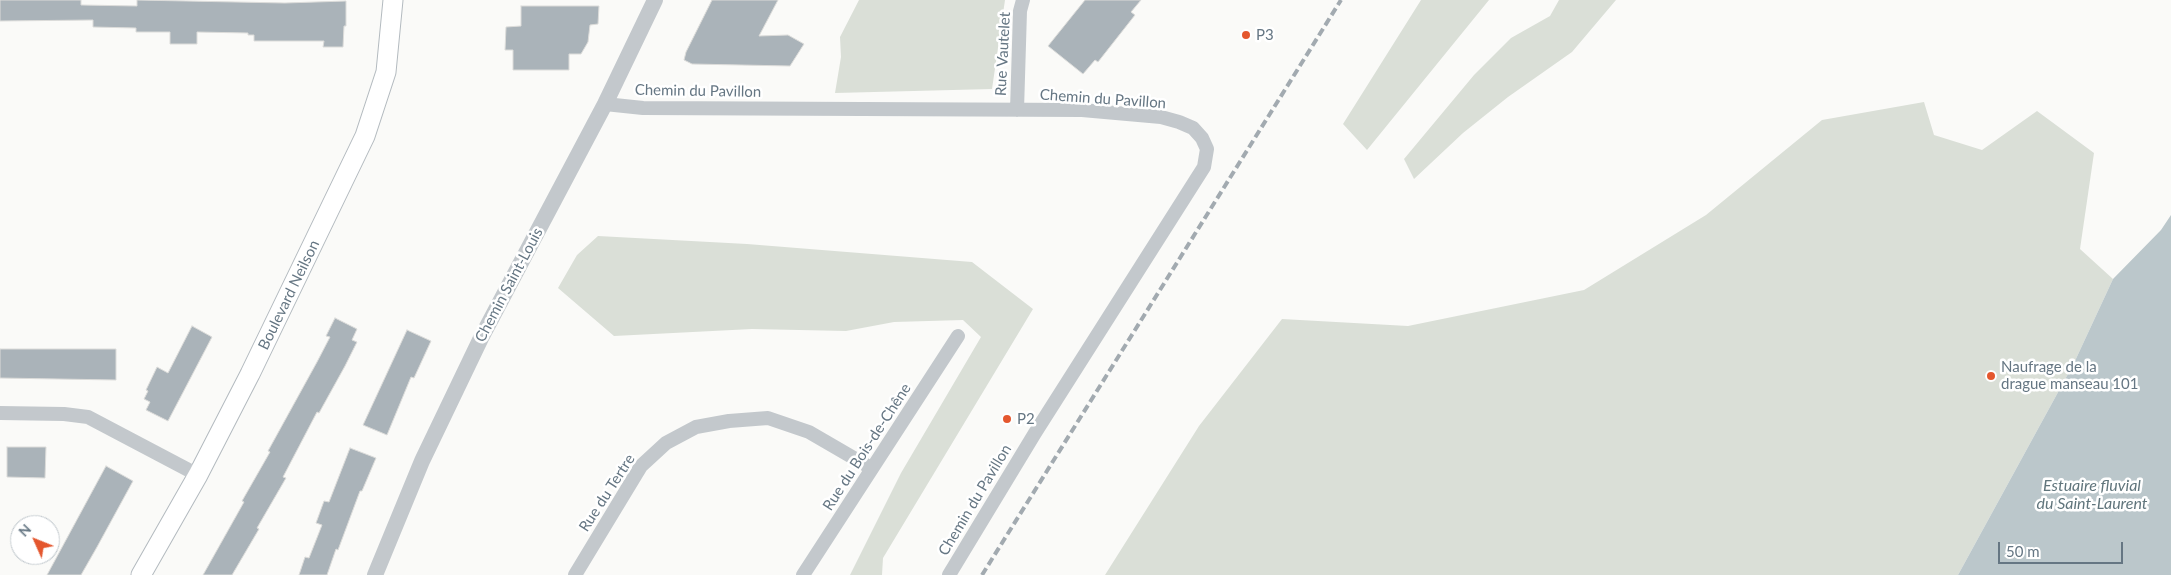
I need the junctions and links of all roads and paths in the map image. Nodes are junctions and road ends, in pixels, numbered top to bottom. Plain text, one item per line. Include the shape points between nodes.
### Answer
1 (392, 0) edge
2 (655, 0) edge
3 (1023, 0) edge
4 (605, 104) junction
5 (1017, 110) junction
6 (958, 336) dead end
7 (0, 413) edge
8 (871, 468) junction
9 (198, 475) junction
10 (141, 575) edge
11 (375, 575) edge
12 (575, 575) edge
13 (803, 575) edge
14 (949, 575) edge

1 - 9 main road, Boulevard Neilson via 386,72 365,136
2 - 4 street, Chemin Saint-Louis
3 - 5 street, Rue Vautelet
4 - 5 street, Chemin du Pavillon via 643,108
4 - 11 street, Chemin Saint-Louis via 480,338 422,461
5 - 14 street, Chemin du Pavillon via 1082,110 1160,117 1193,128 1207,149 1204,167 1034,433
6 - 8 street, Rue du Bois-de-Chêne
7 - 9 street via 88,417
8 - 12 street, Rue du Tertre via 809,432 768,418 696,427 666,443 641,466
8 - 13 street, Rue du Bois-de-Chêne
9 - 10 main road, Boulevard Neilson

